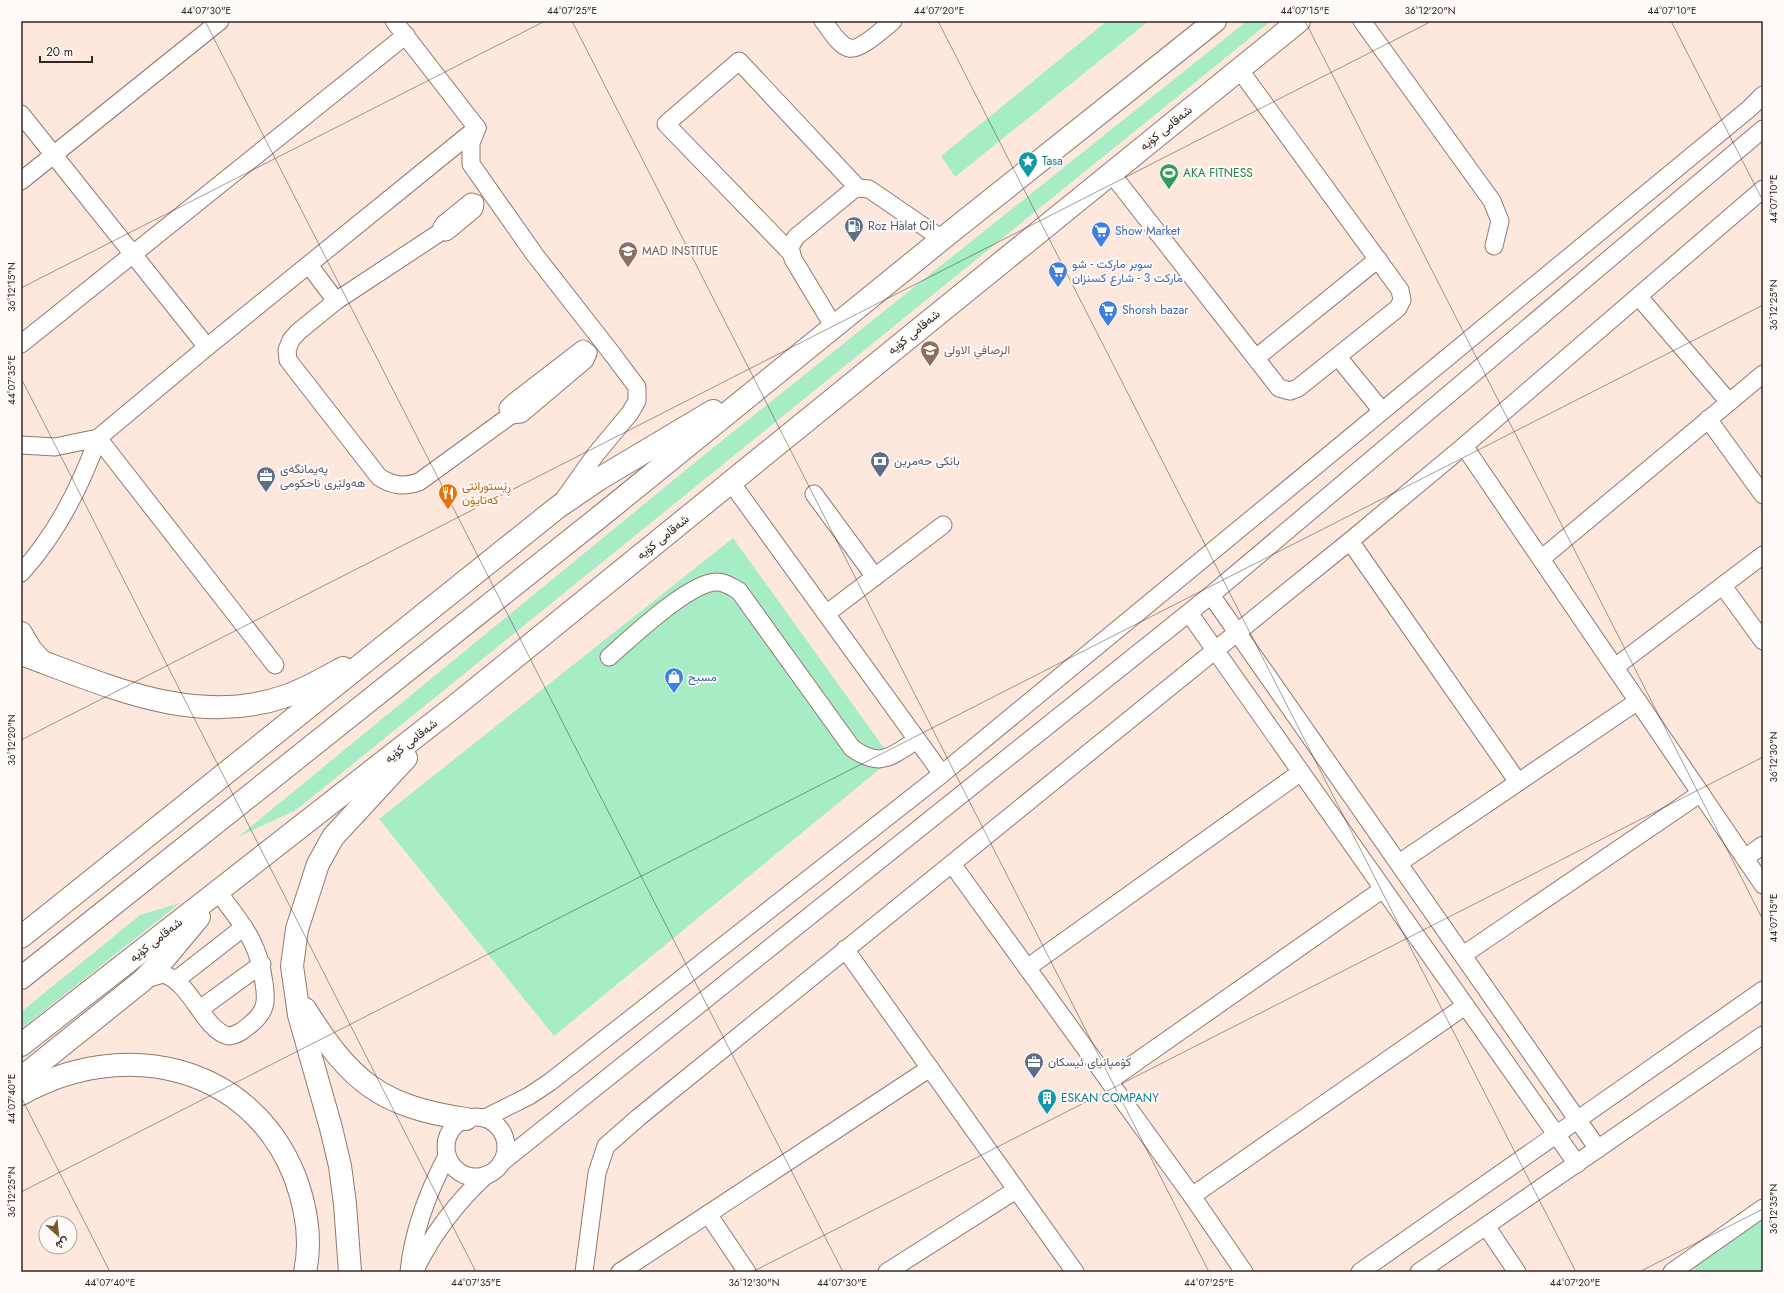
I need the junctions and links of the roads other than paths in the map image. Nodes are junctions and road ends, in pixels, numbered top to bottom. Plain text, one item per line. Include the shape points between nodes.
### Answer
1 (220, 21) edge
2 (394, 21) edge
3 (823, 21) edge
4 (894, 21) edge
5 (1215, 21) edge
6 (1299, 21) edge
7 (1362, 21) edge
8 (406, 35) junction
9 (1239, 70) junction
10 (1763, 95) edge
11 (21, 114) edge
12 (477, 128) junction
13 (1763, 129) edge
14 (53, 154) junction
15 (1111, 173) junction
16 (21, 181) edge
17 (858, 188) junction
18 (1763, 189) edge
19 (442, 231) dead end
20 (942, 239) junction
21 (1494, 246) dead end
22 (791, 253) junction
23 (132, 254) junction
24 (1378, 259) junction
25 (309, 265) junction
26 (1639, 297) junction
27 (336, 301) junction
28 (834, 327) junction
29 (21, 344) edge
30 (206, 347) junction
31 (1338, 357) junction
32 (1256, 358) junction
33 (1763, 374) edge
34 (773, 376) junction
35 (1729, 402) junction
36 (1382, 411) junction
37 (511, 415) junction
38 (1708, 420) junction
39 (98, 438) junction
40 (21, 445) edge
41 (1464, 446) junction
42 (730, 481) junction
43 (814, 494) dead end
44 (1763, 495) edge
45 (558, 507) junction
46 (943, 525) dead end
47 (1350, 541) junction
48 (1763, 555) edge
49 (1541, 559) junction
50 (22, 571) edge
51 (874, 577) junction
52 (1723, 586) junction
53 (1211, 595) junction
54 (1189, 613) junction
55 (826, 614) junction
56 (21, 633) edge
57 (1238, 633) junction
58 (1763, 642) edge
59 (383, 646) junction
60 (1215, 651) junction
61 (31, 657) edge
62 (609, 657) dead end
63 (276, 665) dead end
64 (1615, 667) junction
65 (1638, 701) junction
66 (455, 706) junction
67 (917, 740) junction
68 (1301, 772) junction
69 (942, 774) junction
70 (1518, 782) junction
71 (1701, 793) junction
72 (1763, 845) edge
73 (1745, 858) junction
74 (1399, 863) junction
75 (952, 864) junction
76 (1763, 884) edge
77 (1383, 889) junction
78 (218, 892) junction
79 (244, 927) junction
80 (21, 937) edge
81 (845, 949) junction
82 (1463, 955) junction
83 (262, 964) junction
84 (1027, 968) junction
85 (21, 978) edge
86 (142, 980) junction
87 (176, 980) junction
88 (1763, 990) edge
89 (295, 994) junction
90 (1466, 1006) junction
91 (200, 1009) junction
92 (1763, 1035) edge
93 (21, 1045) edge
94 (930, 1068) junction
95 (21, 1078) edge
96 (1109, 1081) junction
97 (21, 1094) edge
98 (476, 1119) junction
99 (1578, 1120) junction
100 (1556, 1135) junction
101 (1598, 1149) junction
102 (447, 1156) junction
103 (501, 1163) junction
104 (1576, 1164) junction
105 (486, 1175) junction
106 (1016, 1190) junction
107 (1192, 1196) junction
108 (1763, 1208) edge
109 (708, 1214) junction
110 (1486, 1226) junction
111 (1681, 1269) edge
112 (305, 1272) edge
113 (350, 1272) edge
114 (409, 1272) edge
115 (414, 1272) edge
116 (584, 1272) edge
117 (620, 1272) edge
118 (747, 1272) edge
119 (887, 1272) edge
120 (1075, 1272) edge
121 (1244, 1272) edge
122 (1360, 1272) edge
123 (1418, 1272) edge
124 (1518, 1272) edge

1 - 14 street
2 - 8 street
3 - 4 street via 848,48 858,48
5 - 20 highway
6 - 9 highway, شەقامی کۆیە
7 - 21 street via 1492,201 1500,221
8 - 12 street
8 - 23 street
9 - 15 highway, شەقامی کۆیە
9 - 24 street
10 - 36 street
11 - 14 street
12 - 25 street
12 - 45 street via 471,143 471,164 535,255 637,387 638,401
13 - 53 street
14 - 16 street
14 - 23 street
15 - 32 street
15 - 42 highway, شەقامی کۆیە
17 - 20 street via 869,189
17 - 22 street via 796,237 790,247
17 - 22 street via 739,61 666,124
18 - 26 street
19 - 27 street
20 - 28 highway
22 - 28 street
23 - 29 street
23 - 30 street
24 - 31 street via 1400,290 1402,300 1398,308
24 - 32 street
25 - 27 street
25 - 30 street
26 - 35 street
26 - 41 street
27 - 37 street via 291,340 287,350 288,360 379,477 388,483 409,486 419,482
28 - 34 highway
30 - 39 street
31 - 32 street via 1298,388 1290,391 1279,388
31 - 36 street
33 - 35 street
34 - 45 highway via 599,479
34 - 85 highway via 608,511
35 - 38 street
36 - 69 street
37 - 37 street via 508,408 513,403 578,351 587,351 588,356 585,360 521,414
38 - 44 street
38 - 49 street
39 - 40 street via 55,447
39 - 50 street via 85,474 68,508 48,540
39 - 63 street
41 - 47 street
41 - 49 street
42 - 55 street
42 - 66 highway, شەقامی کۆیە
43 - 51 street
45 - 59 highway
46 - 51 street
47 - 57 street
47 - 70 street
48 - 52 street
49 - 64 street
51 - 55 street
52 - 58 street
52 - 64 street
53 - 54 street
53 - 57 street
54 - 60 street
54 - 103 street
55 - 67 street
56 - 61 highway via 31,650
57 - 60 street
57 - 74 street
59 - 61 highway via 308,687 286,696 217,708 170,704 147,698
59 - 80 highway
60 - 68 street
60 - 75 street
62 - 67 street via 680,598 695,589 717,582 727,584 739,591 852,748 878,760
64 - 65 street
65 - 70 street
65 - 71 street
66 - 78 highway, شەقامی کۆیە
66 - 89 highway via 333,837 318,864 297,928 292,966
67 - 69 street
68 - 77 street
68 - 84 street
69 - 98 street via 550,1082 529,1096
70 - 74 street
71 - 73 street
71 - 82 street
72 - 73 street
73 - 76 street
74 - 82 street
75 - 81 street
75 - 84 street
77 - 90 street
77 - 96 street
78 - 79 street
78 - 86 highway via 180,941
78 - 93 highway, شەقامی کۆیە
79 - 83 street
79 - 87 street
81 - 94 street
81 - 116 street via 606,1146 597,1173
82 - 99 street
83 - 91 street
83 - 91 street via 266,1004 258,1018 240,1033 228,1036 222,1034
84 - 96 street
86 - 87 street via 163,974
86 - 95 highway
87 - 91 street
88 - 99 street
89 - 98 highway via 326,1043 347,1068 369,1087 406,1106 443,1115
89 - 113 highway via 340,1166 346,1204
90 - 100 street
90 - 107 street
92 - 101 street
94 - 106 street
94 - 109 street
96 - 107 street
97 - 112 highway via 56,1078 81,1071 107,1066 134,1065 186,1072 224,1091 271,1133 292,1170 306,1216 308,1240
98 - 102 street via 458,1123 449,1134
98 - 103 street via 498,1127 506,1148
99 - 100 street
99 - 101 street
100 - 104 street
100 - 122 street
101 - 104 street
102 - 105 street via 451,1165 462,1174 477,1177
102 - 114 street via 423,1208
103 - 105 street
104 - 110 street
105 - 115 street via 444,1220
106 - 119 street
106 - 120 street
107 - 121 street
108 - 111 street
109 - 117 street
109 - 118 street
110 - 123 street
110 - 124 street

